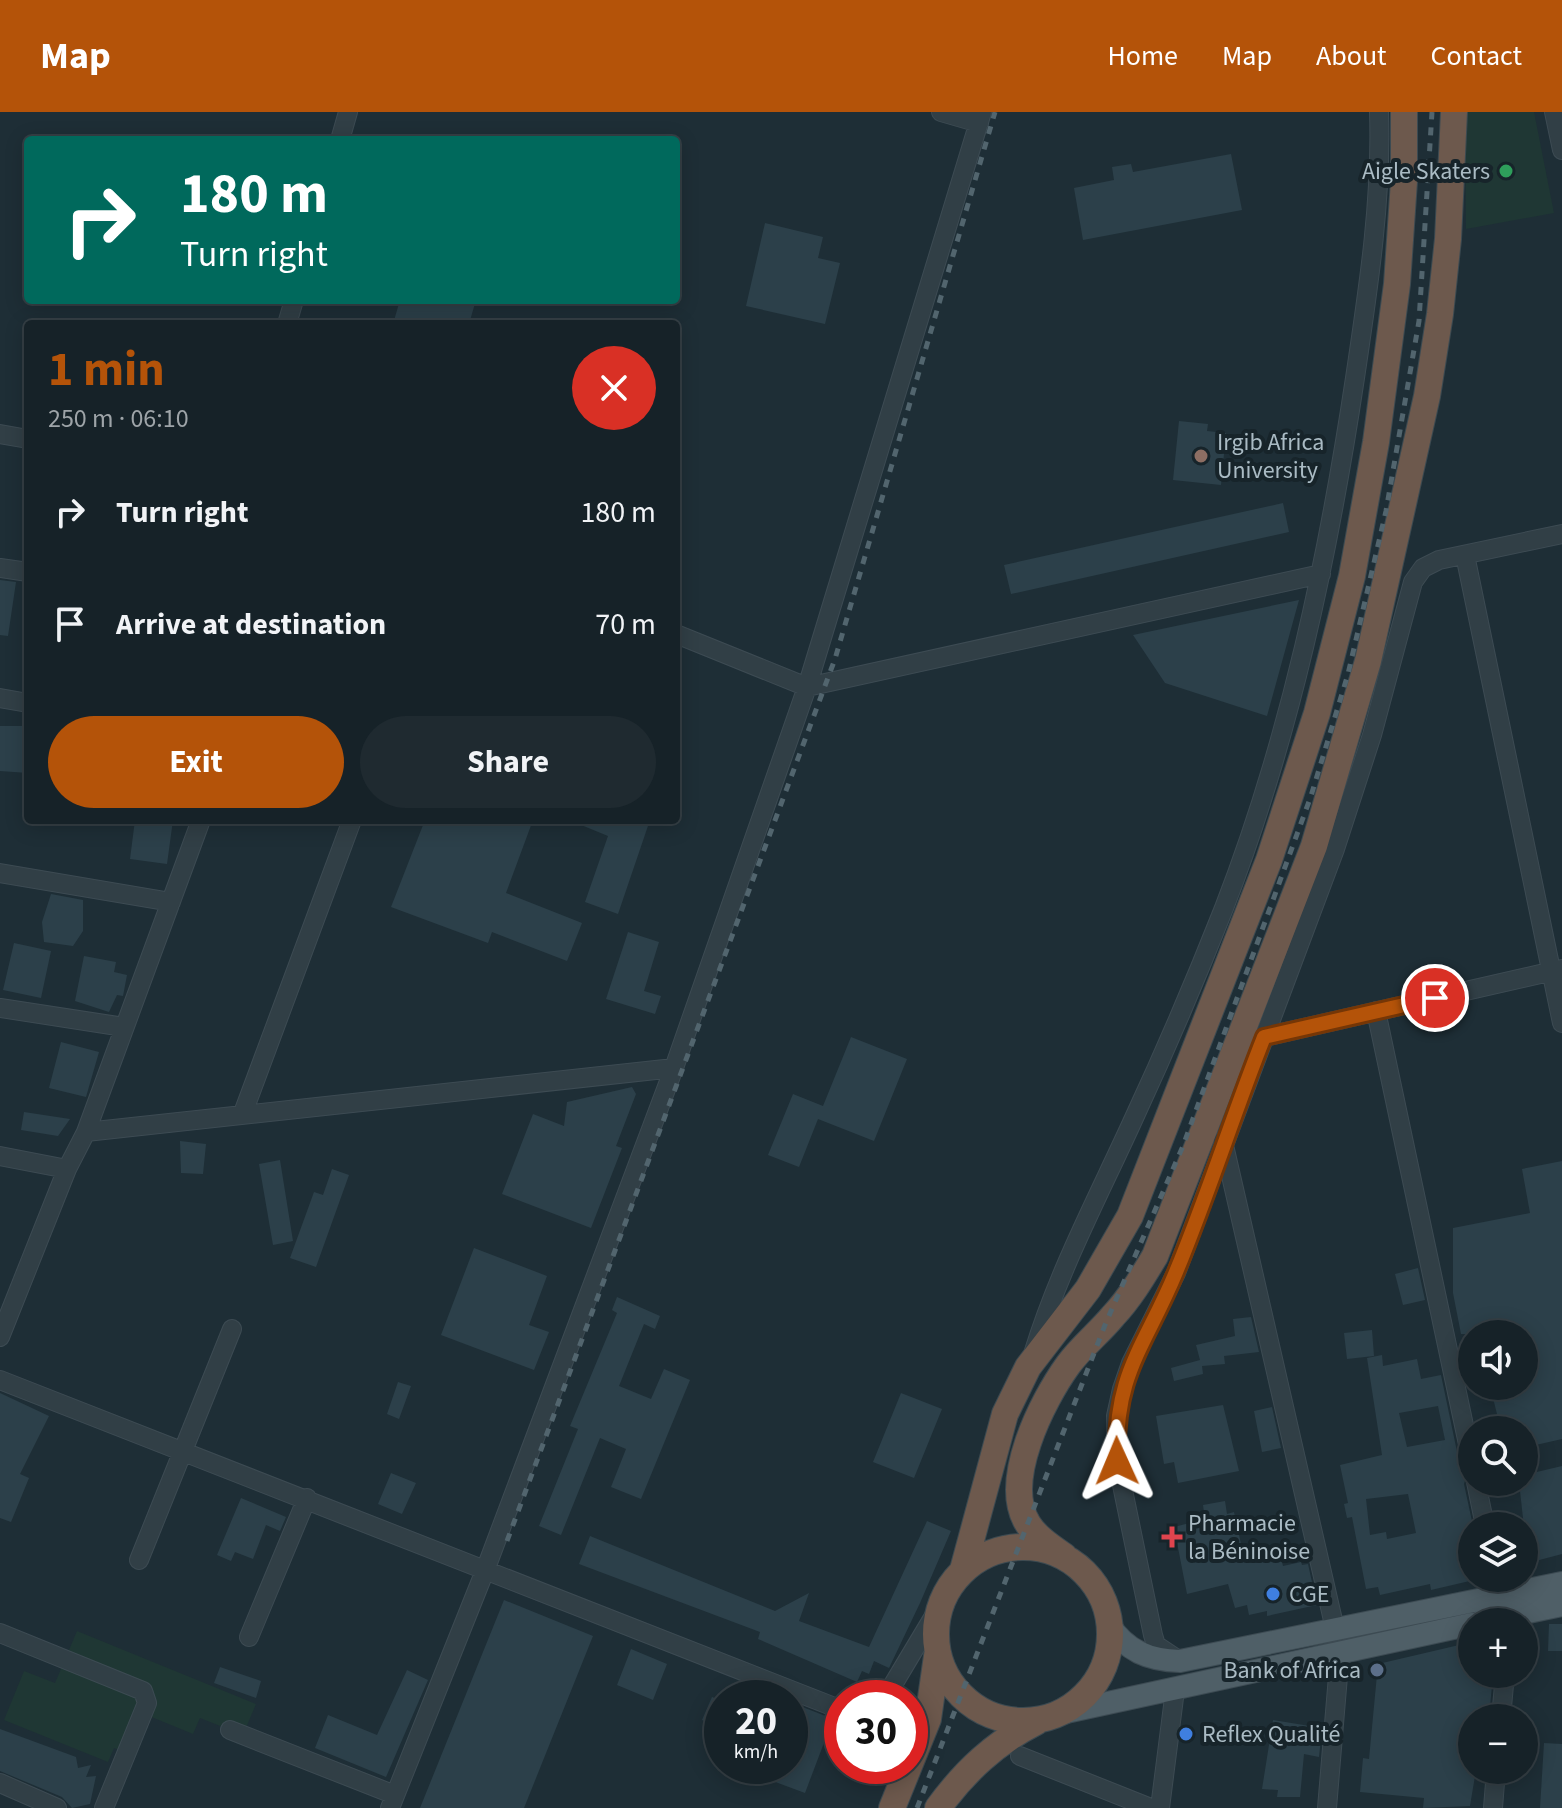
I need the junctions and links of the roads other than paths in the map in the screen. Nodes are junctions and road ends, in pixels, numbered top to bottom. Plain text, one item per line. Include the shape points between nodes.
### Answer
1 (348, 112) edge
2 (941, 112) edge
3 (1379, 112) edge
4 (1404, 112) edge
5 (1454, 112) edge
6 (1554, 112) edge
7 (981, 117) edge
8 (341, 136) edge
9 (1562, 150) edge
10 (0, 434) edge
11 (24, 438) edge
12 (1562, 534) edge
13 (1465, 555) junction
14 (0, 568) edge
15 (24, 571) edge
16 (1321, 574) junction
17 (680, 636) edge
18 (807, 687) junction
19 (0, 698) edge
20 (24, 702) edge
21 (200, 824) edge
22 (351, 824) edge
23 (0, 873) edge
24 (171, 902) junction
25 (1557, 970) edge
26 (0, 1008) edge
27 (1376, 1011) junction
28 (1562, 1023) edge
29 (124, 1027) junction
30 (1264, 1037) junction
31 (674, 1068) junction
32 (243, 1113) junction
33 (1135, 1116) junction
34 (1166, 1127) junction
35 (86, 1132) junction
36 (1223, 1140) junction
37 (0, 1156) edge
38 (67, 1169) junction
39 (232, 1329) dead end
40 (0, 1337) edge
41 (1031, 1363) junction
42 (0, 1380) edge
43 (1462, 1416) edge
44 (183, 1452) junction
45 (307, 1498) junction
46 (1064, 1556) junction
47 (139, 1560) dead end
48 (486, 1568) junction
49 (963, 1570) junction
50 (1562, 1583) edge
51 (1538, 1584) edge
52 (1479, 1592) edge
53 (1562, 1605) edge
54 (940, 1606) junction
55 (1538, 1611) edge
56 (1109, 1625) junction
57 (1458, 1627) edge
58 (1335, 1629) junction
59 (0, 1633) edge
60 (249, 1637) dead end
61 (937, 1648) junction
62 (1340, 1652) junction
63 (1180, 1661) junction
64 (896, 1680) edge
65 (1175, 1690) junction
66 (824, 1703) edge
67 (1051, 1716) junction
68 (230, 1730) dead end
69 (1020, 1756) dead end
70 (0, 1783) edge
71 (1495, 1784) edge
72 (392, 1802) edge
73 (57, 1808) edge
74 (104, 1808) edge
75 (892, 1808) edge
76 (938, 1808) edge
77 (1151, 1808) edge
78 (1160, 1808) edge
79 (1327, 1808) edge
80 (1493, 1808) edge

1 - 8 street
2 - 7 street
3 - 16 street via 1375,223 1363,322
4 - 34 highway via 1392,332 1352,576 1317,713 1274,847
5 - 46 highway via 1448,239 1427,396 1368,661 1314,846 1164,1238 1125,1302 1057,1381 1024,1456 1022,1514 1038,1536
6 - 9 street
7 - 18 street
10 - 11 street
12 - 13 street
13 - 25 street
13 - 30 street via 1423,568 1405,605 1353,795
14 - 15 street
16 - 18 street
16 - 33 street via 1287,715 1241,858
17 - 18 street
18 - 31 street
19 - 20 street
21 - 24 street
22 - 32 street
23 - 24 street
24 - 29 street
25 - 27 street
25 - 28 street
26 - 29 street
27 - 30 street
27 - 43 street
29 - 35 street
30 - 36 street
31 - 32 street
31 - 48 street
32 - 35 street
33 - 34 street
33 - 41 street via 1052,1291
34 - 41 highway via 1104,1265
35 - 38 street
36 - 58 street
36 - 63 street via 1176,1273 1131,1363 1116,1416 1117,1461 1153,1635 1156,1645
37 - 38 street
38 - 40 street
39 - 44 street
41 - 49 highway via 994,1442
42 - 44 street
44 - 45 street
44 - 47 street
45 - 48 street
45 - 60 street
46 - 49 highway via 1041,1548 1011,1547
46 - 56 highway via 1098,1590
48 - 66 street
48 - 72 street
49 - 54 highway
50 - 51 main road
52 - 58 main road
53 - 55 main road
54 - 61 highway
54 - 64 street
56 - 63 main road via 1135,1652
56 - 67 highway via 1108,1649 1096,1679 1075,1703
57 - 62 main road
58 - 63 main road
59 - 74 street via 143,1691 147,1703
61 - 67 highway via 948,1679 976,1707 1007,1720
61 - 75 highway via 928,1719
62 - 65 main road
62 - 79 street
65 - 67 main road
65 - 78 street
67 - 76 highway via 996,1745
68 - 72 street
69 - 77 street
70 - 73 street
71 - 80 street

